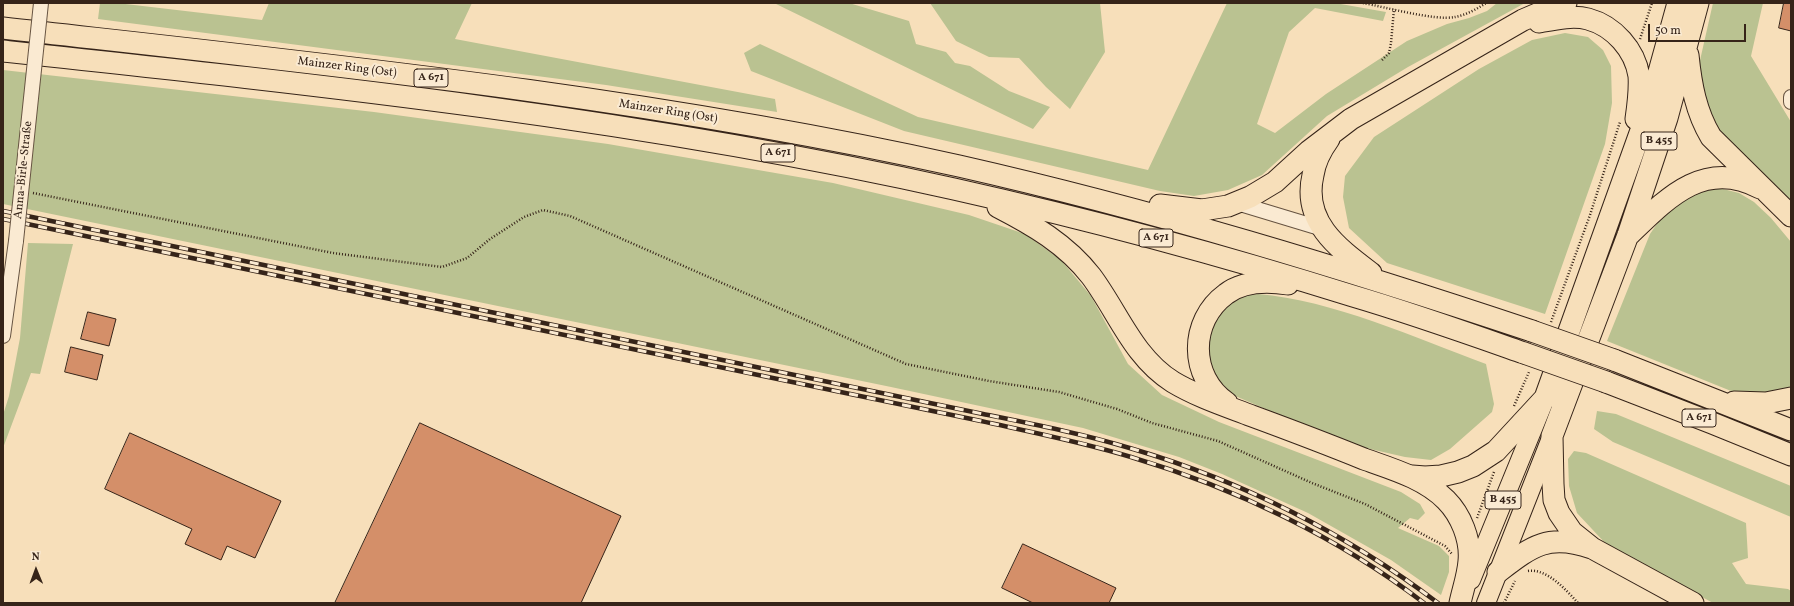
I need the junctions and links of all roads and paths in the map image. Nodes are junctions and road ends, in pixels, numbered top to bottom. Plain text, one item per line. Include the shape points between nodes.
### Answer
1 (42, 3) edge
2 (1363, 3) edge
3 (1486, 3) edge
4 (1566, 3) edge
5 (1652, 3) edge
6 (1678, 3) edge
7 (1698, 3) edge
8 (1394, 9) junction
9 (3, 28) edge
10 (1499, 34) junction
11 (1639, 41) dead end
12 (1687, 45) junction
13 (3, 51) edge
14 (1382, 60) dead end
15 (1791, 97) edge
16 (1791, 102) edge
17 (1622, 116) dead end
18 (1334, 132) junction
19 (1630, 163) junction
20 (953, 188) junction
21 (32, 193) dead end
22 (1770, 194) junction
23 (1078, 195) junction
24 (1237, 203) junction
25 (1791, 216) edge
26 (1323, 229) junction
27 (1628, 235) junction
28 (1380, 280) junction
29 (1356, 296) junction
30 (1541, 328) junction
31 (3, 336) edge
32 (1527, 360) junction
33 (1545, 398) junction
34 (1791, 398) edge
35 (1722, 402) junction
36 (1237, 410) junction
37 (1511, 410) dead end
38 (1791, 430) edge
39 (1552, 436) junction
40 (1791, 455) edge
41 (1495, 471) dead end
42 (1408, 475) junction
43 (1475, 523) dead end
44 (1592, 548) junction
45 (1456, 557) dead end
46 (1524, 572) dead end
47 (1507, 575) junction
48 (1461, 603) edge
49 (1486, 603) edge
50 (1504, 603) edge
51 (1578, 603) edge
52 (1693, 603) edge

1 - 31 street, Anna-Birle-Straße, bridge
2 - 8 path
3 - 8 path via 1455,17 1439,17
4 - 10 highway via 1537,13
5 - 11 path
6 - 19 highway, B 455 via 1649,108
7 - 12 highway, B 455
8 - 14 path via 1389,53
9 - 23 highway, Mainzer Ring (Ost) / A 671 via 491,86 730,122 957,166
10 - 18 highway via 1351,119
10 - 19 highway via 1542,22 1573,17 1600,24 1621,38 1631,52 1638,76 1639,92
12 - 22 highway via 1693,92 1704,125 1711,137
12 - 27 highway, B 455 via 1667,118
13 - 20 highway, Mainzer Ring (Ost) / A 671 via 373,92 601,124 736,146
15 - 16 street
17 - 30 path via 1590,215
18 - 24 highway via 1270,186
18 - 26 highway via 1318,158 1311,182 1314,210
19 - 33 highway, B 455
20 - 29 highway, A 671 via 1207,252
20 - 36 highway via 993,204 1050,236 1078,260 1090,275 1144,358 1189,391
21 - 45 path via 333,253 442,267 467,258 524,217 543,210 570,216 906,364 1059,392 1117,409 1152,423 1218,441 1365,504 1445,546
22 - 25 highway
22 - 27 highway via 1759,187 1730,179 1703,180 1688,185 1672,195
23 - 24 highway via 1189,209 1215,208
23 - 28 highway, A 671 via 1214,231
24 - 26 street
26 - 28 highway via 1344,252
27 - 39 highway, B 455
28 - 30 highway, A 671
29 - 32 highway, A 671
29 - 36 highway via 1266,282 1238,287 1216,302 1208,312 1198,334 1199,362 1211,388
30 - 35 highway, A 671, bridge
32 - 37 path
32 - 40 highway, A 671, bridge via 1606,382
33 - 42 highway via 1496,451 1473,466 1441,476 1425,478
33 - 48 main road, B 455
34 - 35 highway via 1766,403
35 - 38 highway, A 671
36 - 42 highway
39 - 44 highway via 1552,484 1559,514 1572,532
39 - 47 main road, B 455
41 - 43 path
42 - 48 highway via 1446,500 1462,522 1468,543 1469,560
44 - 47 highway via 1566,542 1540,544 1527,550
44 - 52 highway
46 - 51 path via 1536,570 1542,573
47 - 49 main road, B 455
47 - 50 path

